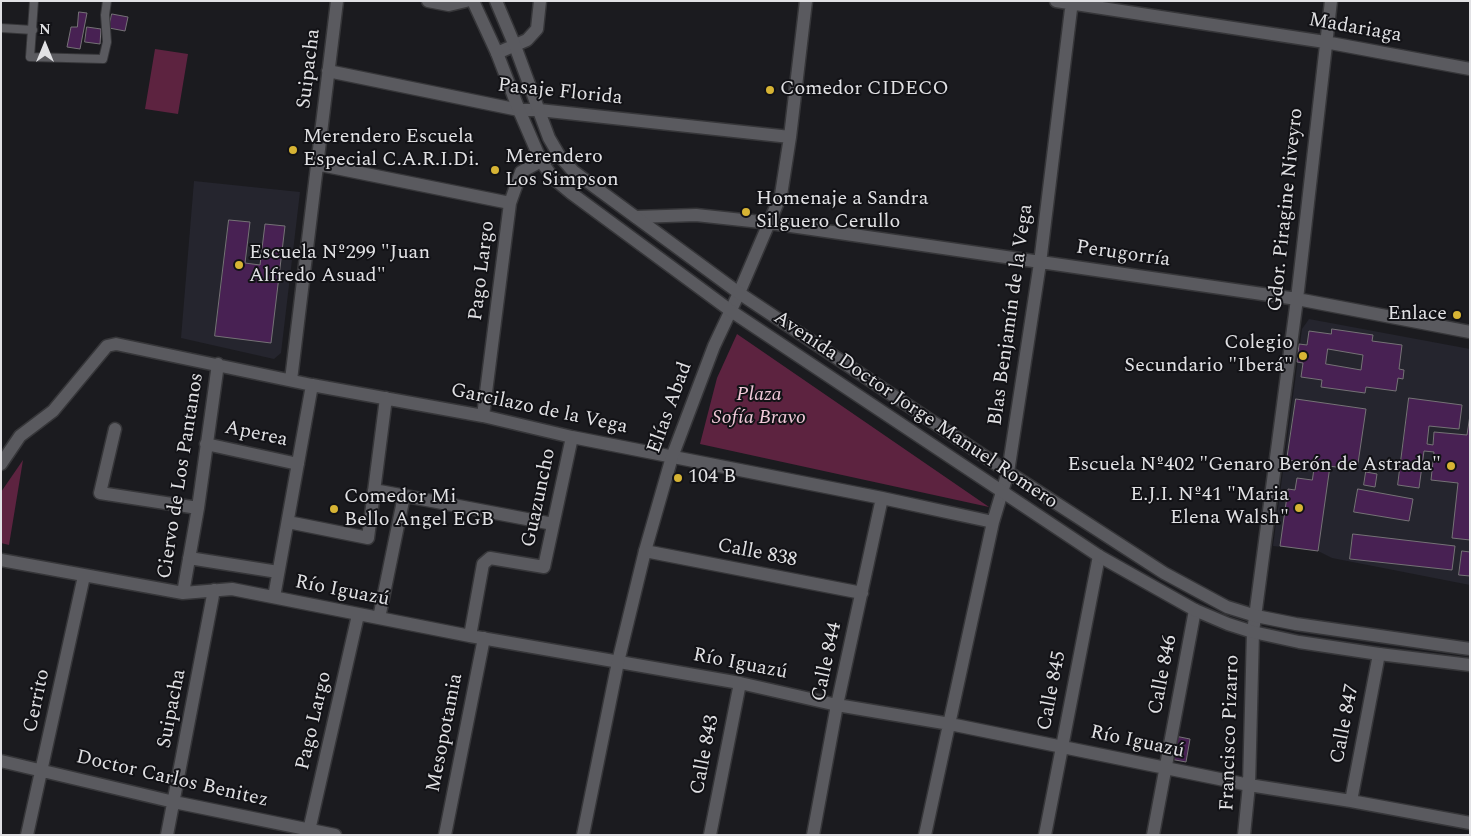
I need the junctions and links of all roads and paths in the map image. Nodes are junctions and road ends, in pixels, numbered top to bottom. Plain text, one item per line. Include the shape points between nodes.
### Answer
1 (34, 1) edge
2 (107, 1) edge
3 (337, 1) edge
4 (428, 1) edge
5 (466, 1) edge
6 (473, 1) edge
7 (496, 1) edge
8 (540, 1) edge
9 (806, 1) edge
10 (1056, 1) edge
11 (1331, 1) edge
12 (1072, 2) edge
13 (1, 28) edge
14 (33, 30) junction
15 (1325, 42) junction
16 (515, 46) junction
17 (497, 53) junction
18 (1470, 69) edge
19 (328, 71) junction
20 (519, 110) junction
21 (539, 110) junction
22 (790, 137) junction
23 (559, 155) junction
24 (541, 161) junction
25 (316, 164) junction
26 (510, 203) junction
27 (636, 217) junction
28 (770, 223) junction
29 (1040, 262) junction
30 (739, 292) junction
31 (1297, 299) junction
32 (731, 311) junction
33 (1470, 332) edge
34 (218, 364) junction
35 (291, 380) junction
36 (312, 385) junction
37 (386, 398) junction
38 (483, 416) junction
39 (115, 429) dead end
40 (572, 437) junction
41 (206, 444) junction
42 (672, 457) junction
43 (1, 464) edge
44 (298, 464) junction
45 (1008, 472) junction
46 (374, 490) junction
47 (1002, 492) junction
48 (404, 496) junction
49 (882, 498) junction
50 (198, 508) junction
51 (288, 522) junction
52 (994, 522) junction
53 (553, 524) junction
54 (646, 551) junction
55 (1100, 556) junction
56 (189, 558) junction
57 (1, 560) edge
58 (278, 572) junction
59 (84, 576) junction
60 (214, 590) junction
61 (184, 593) junction
62 (862, 593) junction
63 (274, 597) junction
64 (1195, 610) junction
65 (358, 615) junction
66 (1256, 616) junction
67 (379, 618) junction
68 (1254, 632) junction
69 (470, 636) junction
70 (484, 638) junction
71 (1470, 649) edge
72 (1379, 654) junction
73 (618, 662) junction
74 (1470, 665) edge
75 (740, 683) junction
76 (837, 704) junction
77 (950, 724) junction
78 (1062, 746) junction
79 (1, 761) edge
80 (1166, 767) junction
81 (42, 770) junction
82 (1249, 785) junction
83 (1351, 801) junction
84 (174, 802) junction
85 (1470, 823) edge
86 (309, 832) edge
87 (28, 835) edge
88 (167, 835) edge
89 (335, 835) edge
90 (445, 835) edge
91 (583, 835) edge
92 (710, 835) edge
93 (813, 835) edge
94 (925, 835) edge
95 (1045, 835) edge
96 (1153, 835) edge
97 (1244, 835) edge

1 - 14 lane
2 - 14 lane via 107,42 103,59 30,57
3 - 19 street, Suipacha
4 - 5 street via 449,5
6 - 17 street, Avenida Doctor Jorge Manuel Romero
7 - 16 street, Avenida Doctor Jorge Manuel Romero
8 - 16 street via 537,29 527,40
9 - 22 street, Elías Abad
10 - 12 street, Madariaga
11 - 15 street, Gdor. Piragine Niveyro
12 - 15 street, Madariaga
12 - 29 street, Blas Benjamín de la Vega
13 - 14 lane
15 - 18 street, Madariaga
15 - 31 street, Gdor. Piragine Niveyro
16 - 17 street
16 - 21 street, Avenida Doctor Jorge Manuel Romero
17 - 20 street, Avenida Doctor Jorge Manuel Romero
19 - 20 street, Pasaje Florida
19 - 25 street, Suipacha
20 - 21 street, Pasaje Florida
20 - 24 street, Avenida Doctor Jorge Manuel Romero
21 - 22 street, Pasaje Florida
21 - 23 street, Avenida Doctor Jorge Manuel Romero
22 - 28 street, Elías Abad via 781,195
23 - 24 street, Pago Largo
23 - 27 street, Avenida Doctor Jorge Manuel Romero via 573,171
24 - 26 street, Pago Largo via 521,172
24 - 32 street, Avenida Doctor Jorge Manuel Romero via 553,178 570,193
25 - 26 street
25 - 35 street, Suipacha
26 - 38 street, Pago Largo
27 - 28 street, Perugorría via 696,215
27 - 30 street, Avenida Doctor Jorge Manuel Romero
28 - 29 street, Perugorría
28 - 30 street, Elías Abad
29 - 31 street, Perugorría
29 - 45 street, Blas Benjamín de la Vega
30 - 32 street, Elías Abad
30 - 45 street, Avenida Doctor Jorge Manuel Romero
31 - 33 street, Perugorría
31 - 66 street, Gdor. Piragine Niveyro
32 - 42 street, Elías Abad via 714,346
32 - 47 street, Avenida Doctor Jorge Manuel Romero
34 - 35 street, Garcilazo de la Vega
34 - 41 street, Ciervo de Los Pantanos
34 - 43 street, Garcilazo de la Vega via 116,344 107,346 53,411 20,436
35 - 36 street, Garcilazo de la Vega
36 - 37 street, Garcilazo de la Vega
36 - 44 street
37 - 38 street, Garcilazo de la Vega
37 - 46 street
38 - 40 street, Garcilazo de la Vega
39 - 50 street via 100,493
40 - 42 street, Garcilazo de la Vega
40 - 53 street, Guazuncho
41 - 44 street, Aperea
41 - 50 street, Ciervo de Los Pantanos
42 - 49 street, Garcilazo de la Vega
42 - 54 street, Elías Abad
44 - 51 street
45 - 47 street, Blas Benjamín de la Vega
45 - 66 street, Avenida Doctor Jorge Manuel Romero via 1164,573 1227,606
46 - 48 street
46 - 51 street via 368,538
47 - 52 street, Blas Benjamín de la Vega
47 - 55 street, Avenida Doctor Jorge Manuel Romero
48 - 53 street
48 - 67 street
49 - 52 street, Garcilazo de la Vega
49 - 62 street, Calle 844
50 - 56 street, Ciervo de Los Pantanos
51 - 58 street
52 - 77 street, Blas Benjamín de la Vega
53 - 69 street, Guazuncho via 544,567 490,558 483,564
54 - 62 street, Calle 838
54 - 73 street, Elías Abad
55 - 64 street, Avenida Doctor Jorge Manuel Romero
55 - 78 street, Calle 845
56 - 58 street
56 - 61 street, Ciervo de Los Pantanos
57 - 59 street, Río Iguazú
58 - 63 street
59 - 61 street, Río Iguazú
59 - 81 street, Cerrito
60 - 61 street, Río Iguazú
60 - 63 street, Río Iguazú via 232,589
60 - 84 street, Suipacha
62 - 76 street, Calle 844
63 - 65 street, Río Iguazú
64 - 68 street, Avenida Doctor Jorge Manuel Romero
64 - 80 street, Calle 846
65 - 67 street, Río Iguazú
65 - 86 street, Pago Largo
66 - 68 street, Gdor. Piragine Niveyro
66 - 71 street, Avenida Doctor Jorge Manuel Romero
67 - 69 street, Río Iguazú
68 - 72 street, Avenida Doctor Jorge Manuel Romero
68 - 82 street, Francisco Pizarro
69 - 70 street, Río Iguazú
70 - 73 street, Río Iguazú
70 - 90 street, Mesopotamia
72 - 74 street, Avenida Doctor Jorge Manuel Romero
72 - 83 street, Calle 847
73 - 75 street, Río Iguazú
73 - 91 street, Elías Abad
75 - 76 street, Río Iguazú
75 - 92 street, Calle 843
76 - 77 street, Río Iguazú
76 - 93 street, Calle 844
77 - 78 street, Río Iguazú
77 - 94 street, Blas Benjamín de la Vega
78 - 80 street, Río Iguazú
78 - 95 street, Calle 845
79 - 81 street, Doctor Carlos Benitez
80 - 82 street, Río Iguazú
80 - 96 street, Calle 846
81 - 84 street, Doctor Carlos Benitez
81 - 87 street, Cerrito
82 - 83 street, Río Iguazú
82 - 97 street, Francisco Pizarro
83 - 85 street, Río Iguazú
84 - 86 street, Doctor Carlos Benitez
84 - 88 street, Suipacha
86 - 89 street, Doctor Carlos Benitez

